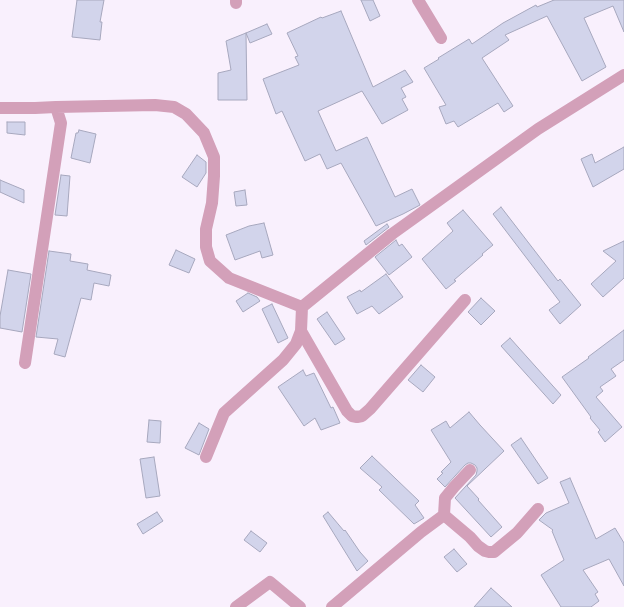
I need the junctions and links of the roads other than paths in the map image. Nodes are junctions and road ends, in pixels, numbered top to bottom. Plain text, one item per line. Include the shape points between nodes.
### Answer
1 (418, 0) edge
2 (441, 38) dead end
3 (624, 75) edge
4 (56, 107) junction
5 (0, 108) edge
6 (465, 300) dead end
7 (302, 307) junction
8 (301, 331) junction
9 (25, 363) dead end
10 (206, 457) dead end
11 (470, 470) dead end
12 (538, 509) dead end
13 (444, 515) junction
14 (236, 607) edge
15 (300, 607) edge
16 (332, 607) edge

1 - 2 street
3 - 7 street via 538,129 392,234
4 - 5 street
4 - 7 street via 155,104 174,107 186,114 204,133 214,157 212,203 206,229 206,247 210,262 229,278
4 - 9 street via 61,123
6 - 8 street via 370,409 357,417 347,411
7 - 8 street
8 - 10 street via 296,344 283,360 224,413
11 - 13 street via 445,498
12 - 13 street via 517,533 494,552 485,551 478,546
13 - 16 street
14 - 15 street via 270,582

